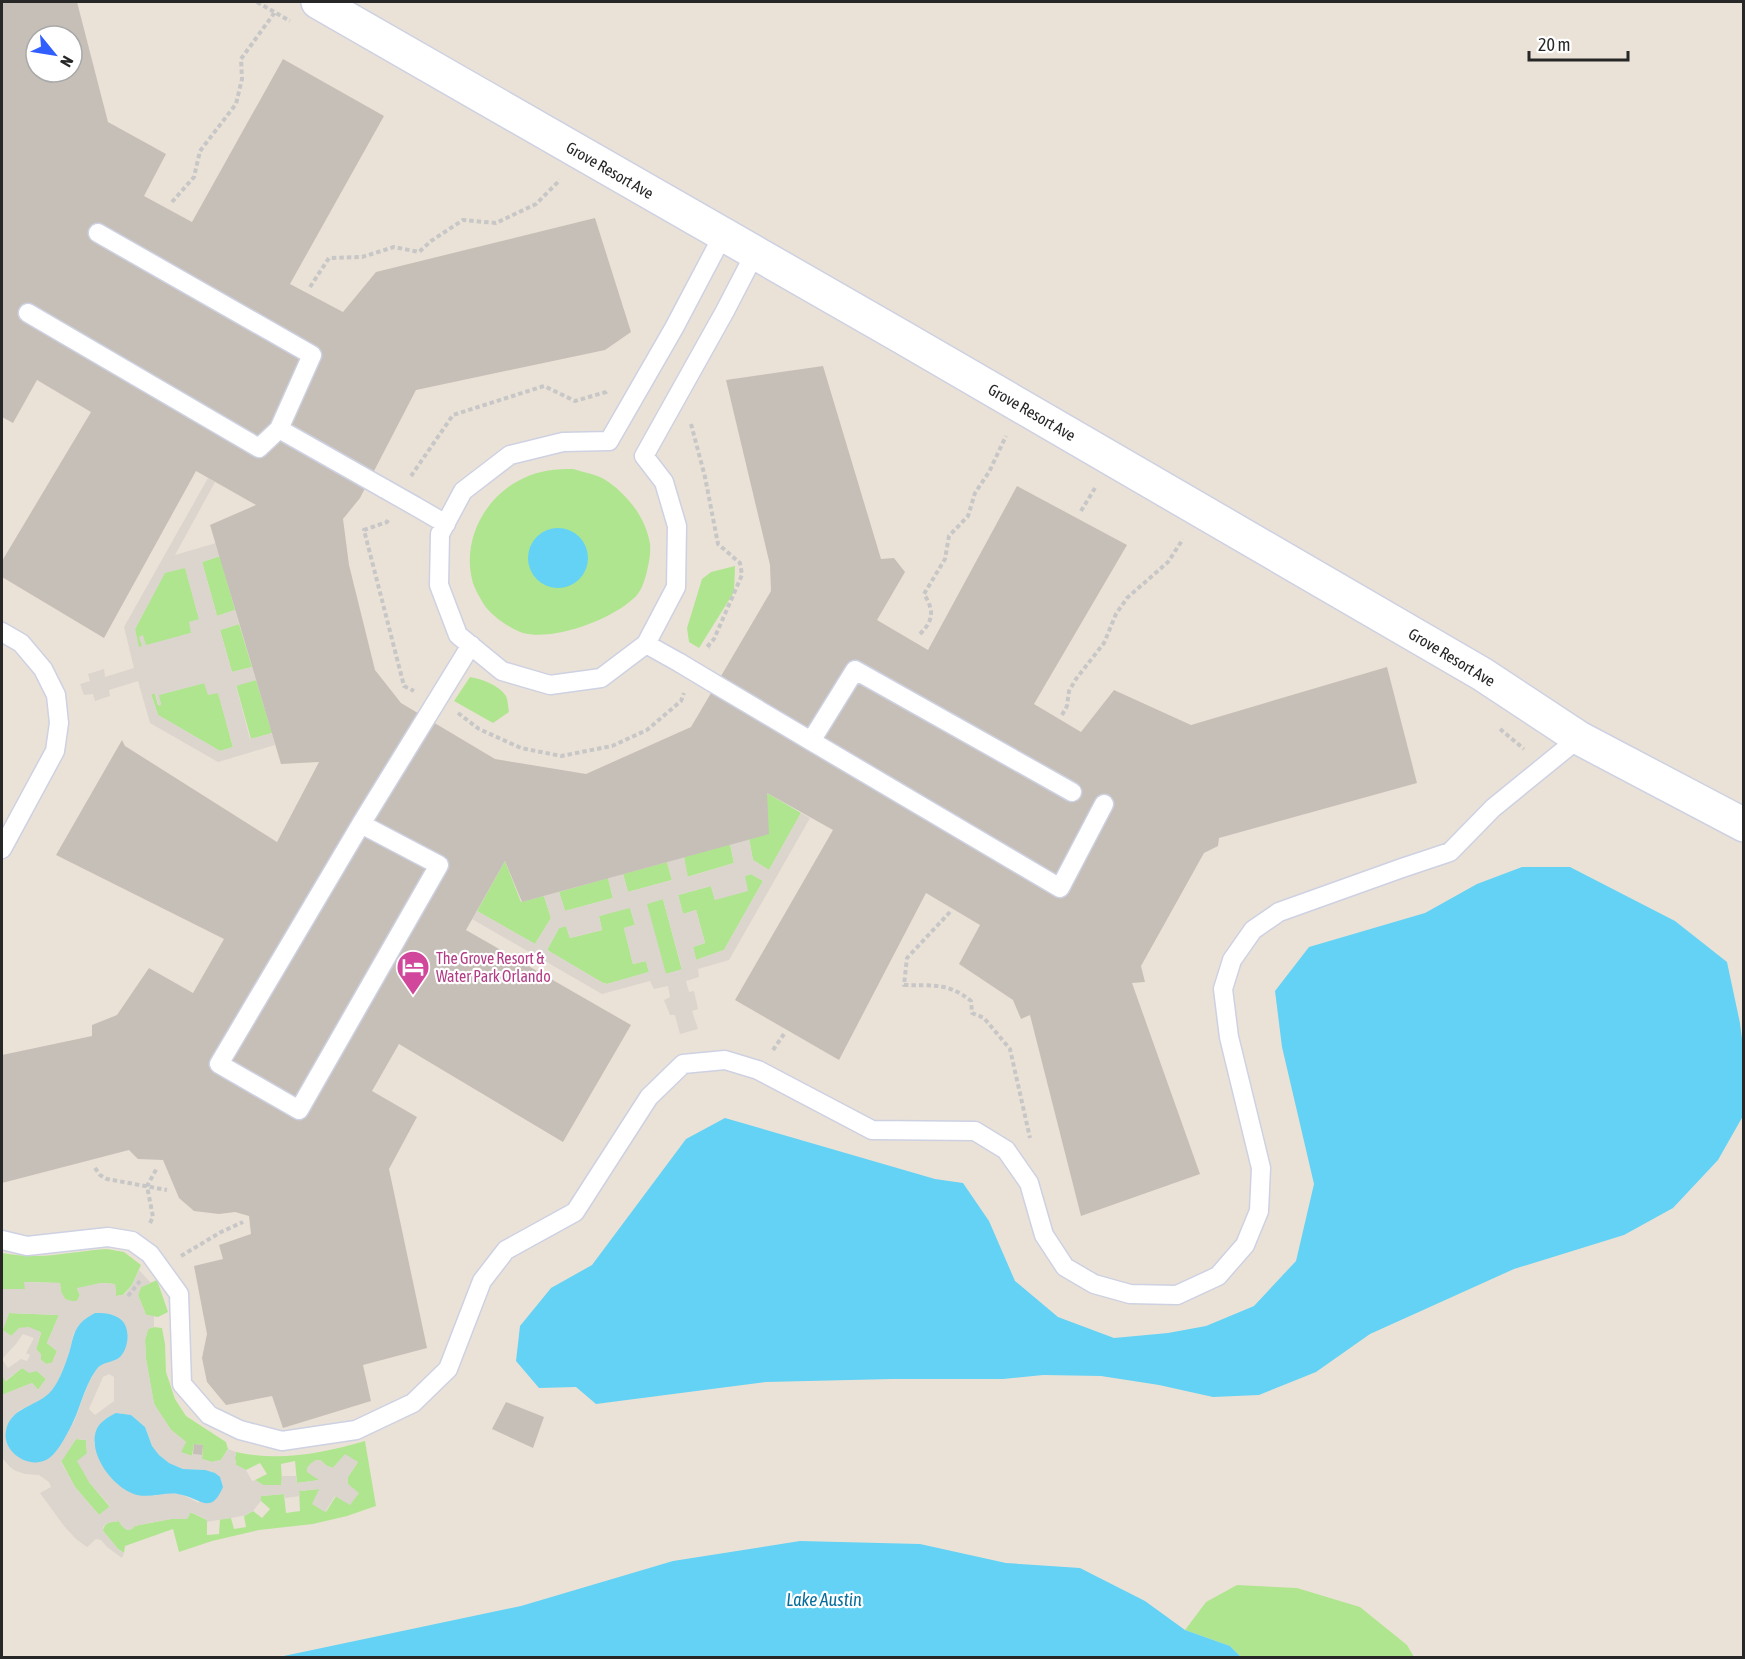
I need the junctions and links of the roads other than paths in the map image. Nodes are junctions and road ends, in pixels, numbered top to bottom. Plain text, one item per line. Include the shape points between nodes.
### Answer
1 (318, 2) edge
2 (98, 233) dead end
3 (723, 236) junction
4 (755, 253) junction
5 (28, 313) dead end
6 (279, 429) junction
7 (446, 524) junction
8 (2, 632) edge
9 (646, 644) junction
10 (471, 645) junction
11 (1579, 738) junction
12 (811, 741) junction
13 (1072, 792) dead end
14 (1104, 804) dead end
15 (362, 824) junction
16 (1743, 825) edge
17 (2, 849) edge
18 (2, 1240) edge

1 - 3 street, Grove Resort Ave
2 - 6 lane via 312,355
3 - 4 street, Grove Resort Ave
3 - 7 lane via 609,441 563,442 510,455 463,491
4 - 9 lane via 644,456 664,482 678,526 676,587
4 - 11 street, Grove Resort Ave via 1482,674
5 - 6 lane via 259,448
6 - 7 lane, bridge
7 - 10 lane via 440,534 439,585 458,635
8 - 17 lane via 21,643 43,669 56,695 59,723 55,751
9 - 10 lane via 601,678 550,685 502,671
9 - 12 lane, bridge
10 - 15 lane
11 - 16 street, Grove Resort Ave
11 - 18 lane via 1493,807 1450,852 1279,912 1253,930 1232,960 1223,989 1229,1037 1261,1168 1259,1211 1245,1245 1218,1276 1178,1295 1130,1294 1094,1284 1065,1267 1044,1235 1029,1183 1006,1150 975,1131 872,1130 758,1070 724,1060 683,1064 649,1097 575,1212 506,1250 482,1281 448,1369 413,1403 356,1430 282,1441 240,1430 209,1415 182,1384 178,1294 150,1254 132,1241 108,1237 27,1246
12 - 13 lane via 855,670
12 - 14 lane via 1060,888
15 - 15 lane via 439,865 299,1110 219,1064

